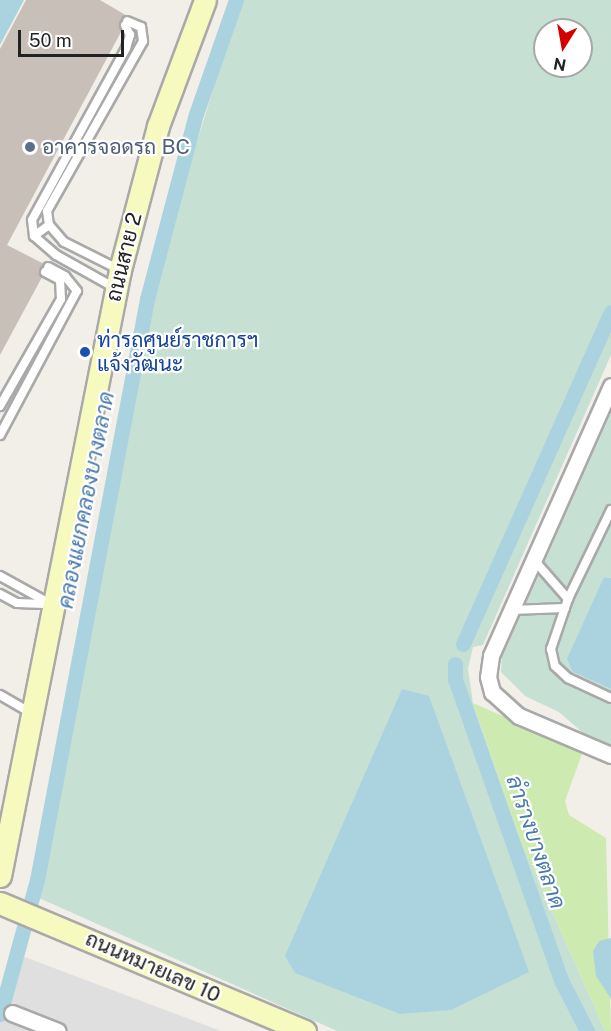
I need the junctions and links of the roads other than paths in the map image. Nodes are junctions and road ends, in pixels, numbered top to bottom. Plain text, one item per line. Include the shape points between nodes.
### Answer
1 (205, 0) edge
2 (49, 225) junction
3 (34, 236) junction
4 (118, 279) junction
5 (611, 386) edge
6 (0, 406) edge
7 (0, 435) edge
8 (611, 510) edge
9 (534, 560) junction
10 (0, 576) edge
11 (0, 594) edge
12 (568, 599) junction
13 (53, 604) junction
14 (565, 608) junction
15 (512, 610) junction
16 (0, 695) edge
17 (611, 698) edge
18 (32, 713) junction
19 (611, 755) edge
20 (0, 876) edge
21 (0, 903) edge
22 (12, 1013) dead end
23 (273, 1025) edge
24 (58, 1031) edge
25 (305, 1031) edge

1 - 4 street, ถนนสาย 2 via 158,126
2 - 3 lane
2 - 3 lane via 52,197 143,41 141,27 126,23 130,34 126,48 38,202
2 - 4 lane via 64,242
3 - 4 lane via 56,255
4 - 13 street, ถนนสาย 2
5 - 9 street
6 - 7 lane via 61,299 60,280 46,269 77,291
8 - 12 lane
9 - 12 lane
9 - 15 street
10 - 13 lane
11 - 13 lane via 17,603
12 - 14 lane
13 - 18 street, ถนนสาย 2
14 - 15 lane
14 - 17 lane via 551,649 555,666
15 - 19 street via 491,656 492,692 519,716
16 - 18 lane
18 - 20 street, ถนนสาย 2
21 - 23 street, ถนนหมายเลข 10
22 - 24 street
23 - 25 street, ถนนหมายเลข 10

